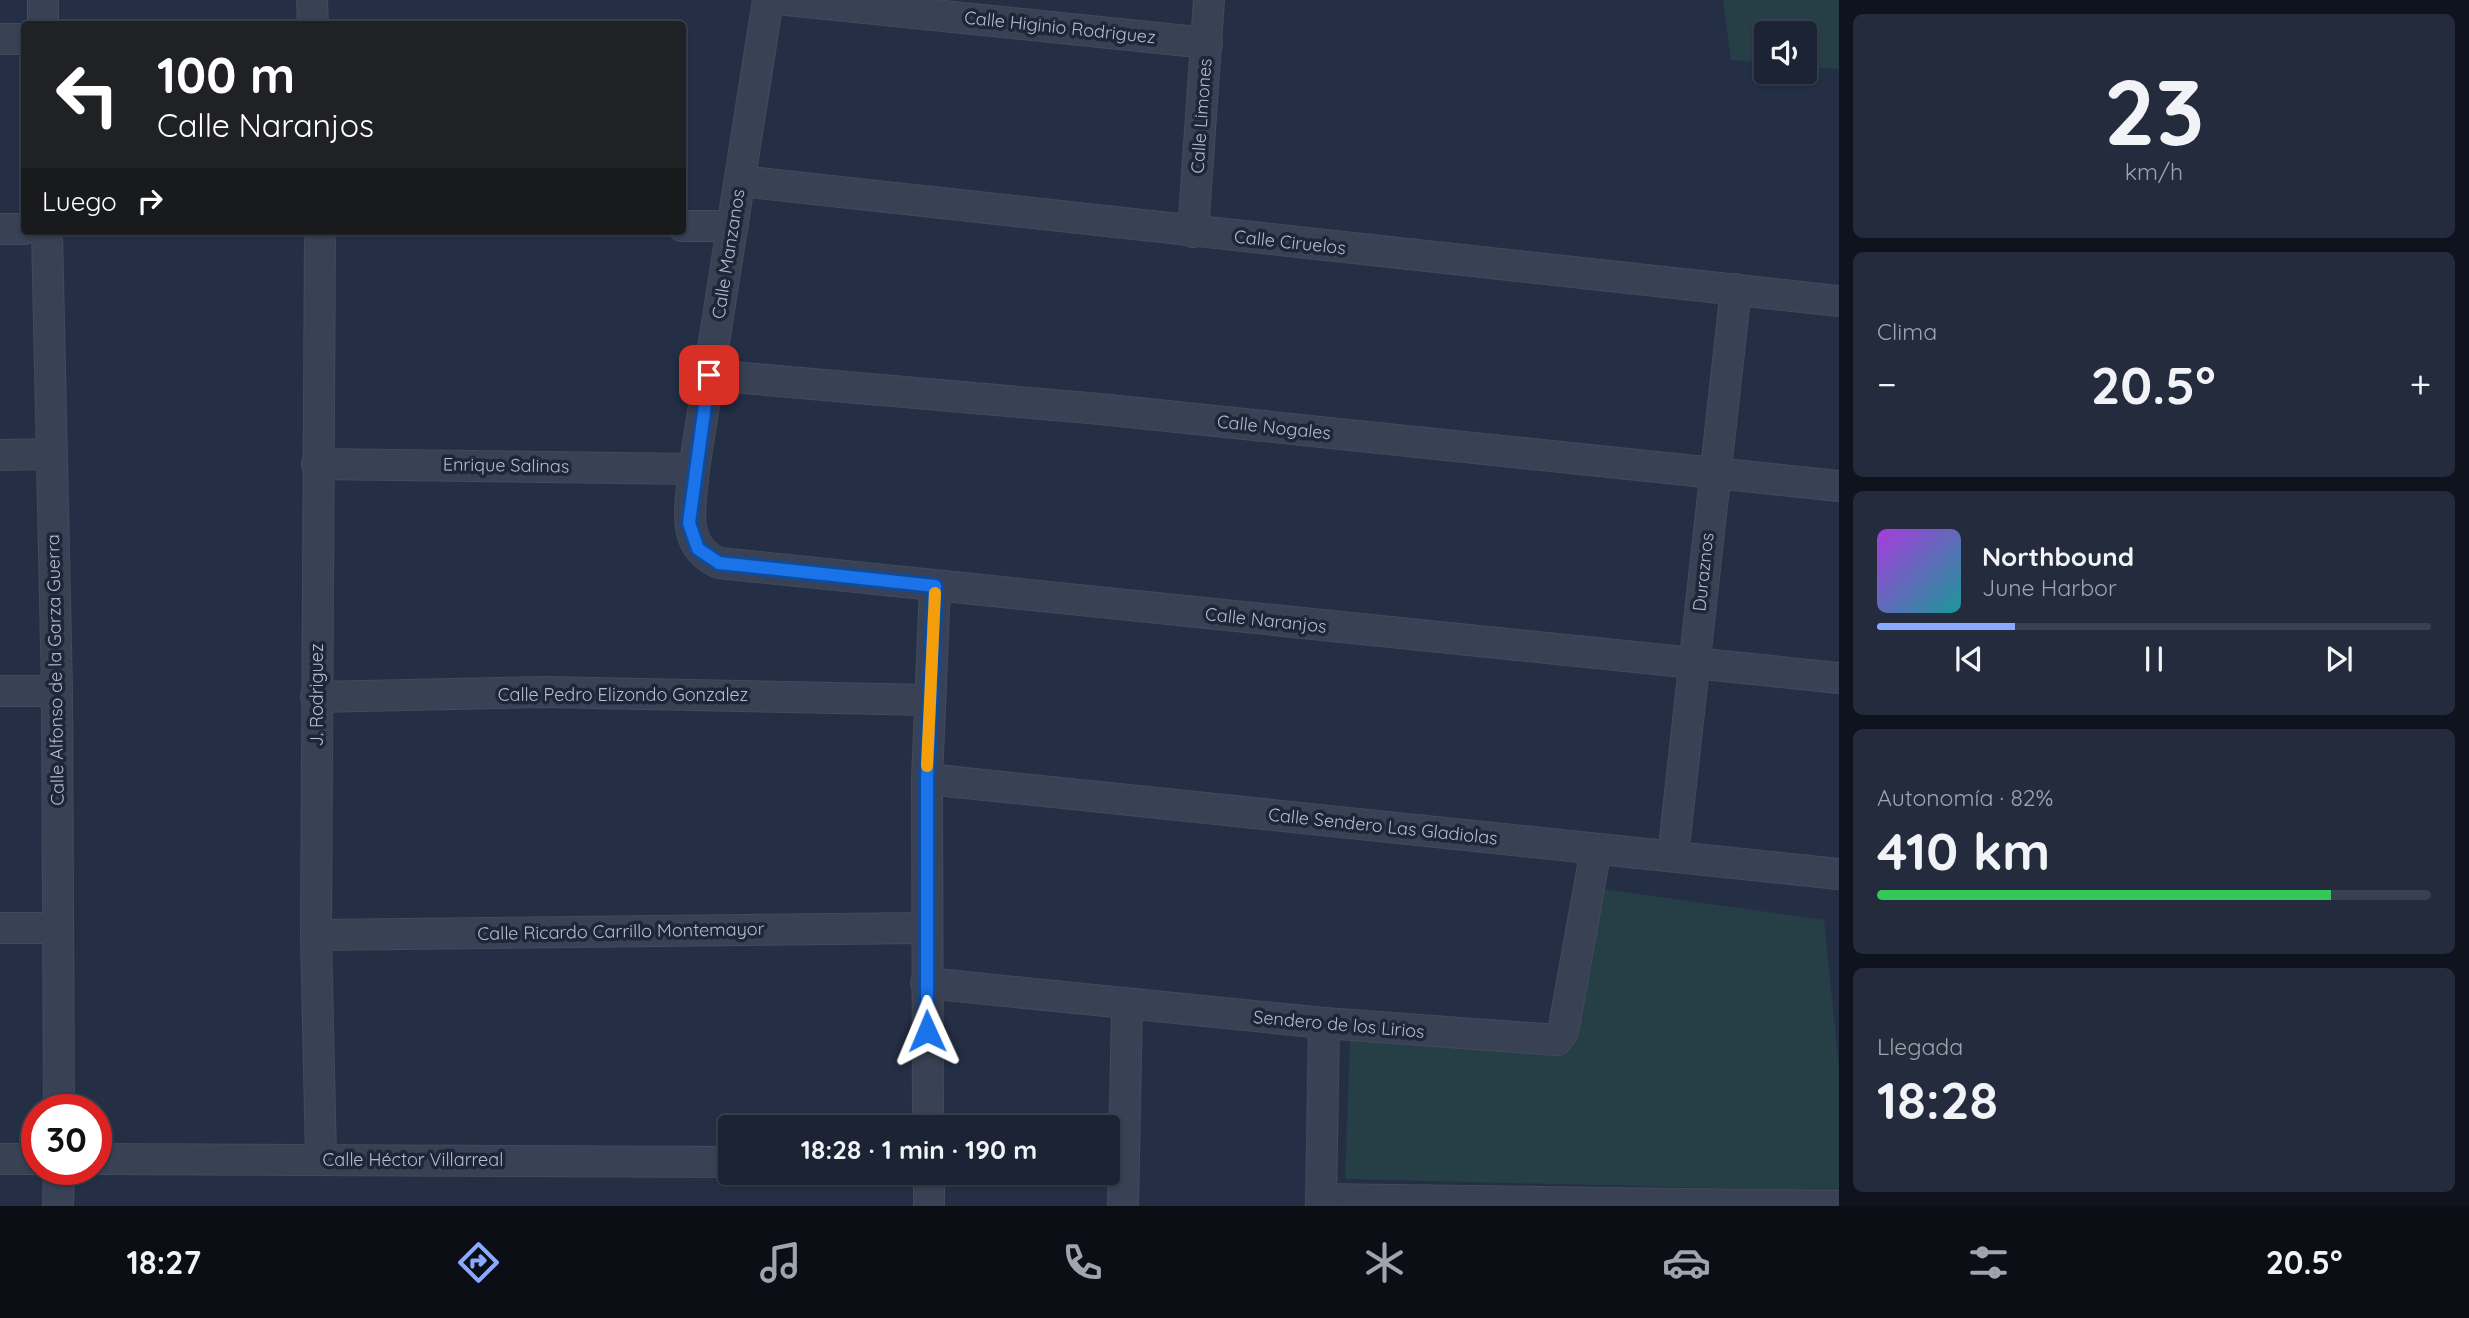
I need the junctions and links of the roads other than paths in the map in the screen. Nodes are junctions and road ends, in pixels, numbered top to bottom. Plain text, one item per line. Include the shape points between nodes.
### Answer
1 (43, 0) edge
2 (312, 0) edge
3 (768, 0) edge
4 (787, 0) edge
5 (1209, 0) edge
6 (43, 21) edge
7 (313, 21) edge
8 (0, 39) edge
9 (21, 39) edge
10 (1207, 43) junction
11 (740, 181) junction
12 (686, 226) edge
13 (733, 226) junction
14 (0, 229) edge
15 (21, 229) edge
16 (1193, 232) junction
17 (47, 235) edge
18 (320, 235) edge
19 (1736, 289) junction
20 (1839, 301) edge
21 (709, 375) junction
22 (51, 454) junction
23 (0, 455) edge
24 (317, 464) junction
25 (694, 469) junction
26 (1714, 473) junction
27 (1839, 486) edge
28 (698, 549) joint
29 (935, 586) junction
30 (1692, 664) junction
31 (1839, 678) edge
32 (0, 691) edge
33 (57, 691) junction
34 (316, 697) junction
35 (929, 700) junction
36 (927, 779) junction
37 (1596, 849) junction
38 (1673, 856) junction
39 (1839, 874) edge
40 (0, 928) edge
41 (57, 928) junction
42 (925, 928) junction
43 (316, 935) junction
44 (926, 984) junction
45 (1127, 1004) junction
46 (1324, 1023) junction
47 (59, 1094) edge
48 (928, 1115) edge
49 (0, 1158) edge
50 (321, 1158) junction
51 (21, 1159) edge
52 (112, 1159) edge
53 (718, 1162) edge
54 (59, 1185) edge
55 (929, 1185) edge
56 (1321, 1203) edge
57 (58, 1206) edge
58 (929, 1206) edge
59 (1122, 1206) edge
60 (1839, 1206) edge

1 - 6 street
2 - 7 street
3 - 11 street, Calle Manzanos
4 - 10 street, Calle Higinio Rodriguez
5 - 10 street, Calle Limones
8 - 9 street
10 - 16 street, Calle Limones
11 - 13 street, Calle Manzanos
11 - 16 street, Calle Ciruelos
12 - 13 street
13 - 21 street, Calle Manzanos
14 - 15 street
16 - 19 street, Calle Ciruelos
17 - 22 street, Calle Alfonso de la Garza Guerra
18 - 24 street, J. Rodriguez
19 - 20 street, Calle Ciruelos
19 - 26 street, Duraznos
21 - 25 street, Calle Manzanos
21 - 26 street, Calle Nogales via 1100,409
22 - 23 street
22 - 33 street, Calle Alfonso de la Garza Guerra
24 - 25 street, Enrique Salinas
24 - 34 street, J. Rodriguez
25 - 28 street, Calle Manzanos via 689,523
26 - 27 street, Calle Nogales
26 - 30 street, Duraznos
28 - 29 street, Calle Naranjos via 719,563
29 - 30 street, Calle Naranjos
29 - 35 street
30 - 31 street, Calle Naranjos
30 - 38 street, Duraznos
32 - 33 street
33 - 41 street, Calle Alfonso de la Garza Guerra
34 - 35 street, Calle Pedro Elizondo Gonzalez via 559,692
34 - 43 street, J. Rodriguez
35 - 36 street
36 - 37 street, Calle Sendero Las Gladiolas
36 - 42 street
37 - 38 street, Calle Sendero Las Gladiolas
37 - 46 street, Sendero de los Lirios via 1563,1032 1557,1040
38 - 39 street, Calle Sendero Las Gladiolas
40 - 41 street
41 - 47 street, Calle Alfonso de la Garza Guerra
42 - 43 street, Calle Ricardo Carrillo Montemayor
42 - 44 street
43 - 50 street, J. Rodriguez
44 - 45 street, Sendero de los Lirios
44 - 48 street
45 - 46 street, Sendero de los Lirios
45 - 59 street
46 - 56 street
49 - 51 street
50 - 52 street, Calle Héctor Villarreal
50 - 53 street, Calle Héctor Villarreal
54 - 57 street
55 - 58 street
56 - 60 street

